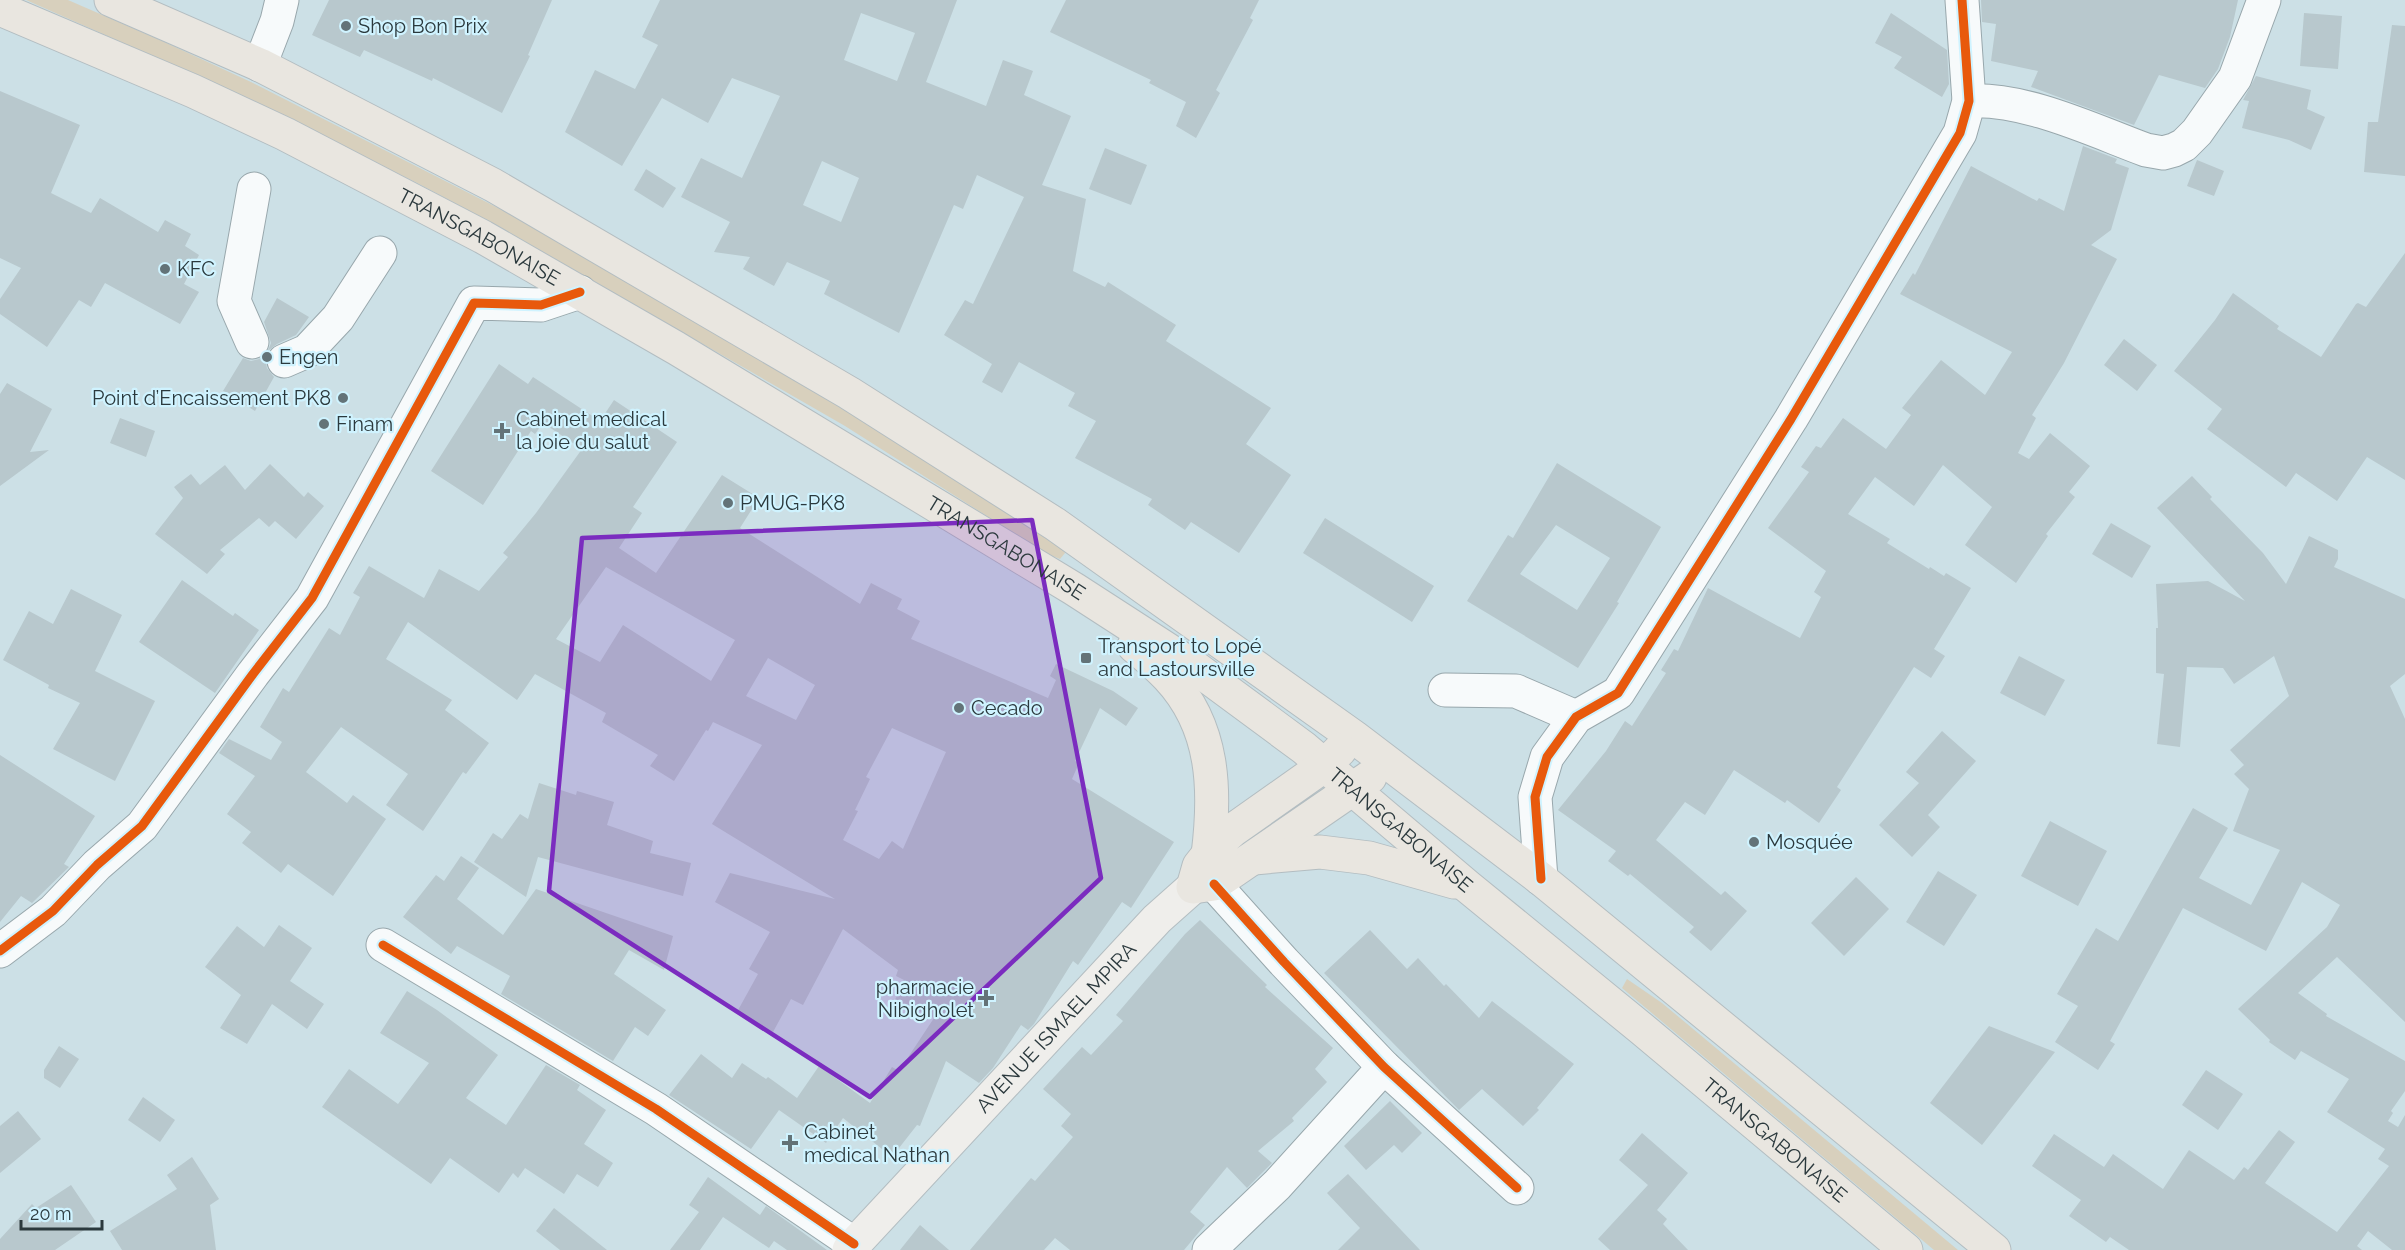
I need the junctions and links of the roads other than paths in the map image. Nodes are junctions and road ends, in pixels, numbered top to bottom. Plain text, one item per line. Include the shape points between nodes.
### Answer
1 (111, 0) edge
2 (282, 0) edge
3 (1962, 0) edge
4 (2264, 0) edge
5 (0, 9) edge
6 (260, 65) junction
7 (1969, 101) junction
8 (254, 189) dead end
9 (380, 253) dead end
10 (580, 292) junction
11 (252, 342) dead end
12 (284, 361) dead end
13 (1074, 589) junction
14 (1445, 690) dead end
15 (1576, 717) junction
16 (1354, 737) junction
17 (1325, 765) junction
18 (1389, 765) junction
19 (1353, 789) junction
20 (1252, 859) junction
21 (1205, 875) junction
22 (1541, 879) junction
23 (1467, 886) junction
24 (383, 945) dead end
25 (0, 951) edge
26 (1384, 1066) junction
27 (1517, 1188) dead end
28 (852, 1247) edge
29 (1209, 1250) edge
30 (1906, 1250) edge
31 (1994, 1250) edge

1 - 6 highway, TRANSGABONAISE
2 - 6 street
3 - 7 street
4 - 7 street via 2235,78 2198,132 2174,150 2146,150 2007,103
5 - 10 highway, TRANSGABONAISE via 285,134
6 - 16 highway, TRANSGABONAISE via 493,185 849,393 1055,524
7 - 15 street via 1960,133 1821,368 1631,674 1618,693
8 - 11 street via 234,301
9 - 12 street via 338,318 307,351
10 - 13 highway, TRANSGABONAISE
10 - 25 street via 542,305 474,303 312,598 142,826 53,911
13 - 17 highway, TRANSGABONAISE via 1193,666
13 - 21 highway via 1169,678 1199,723 1212,772 1211,831
14 - 15 street via 1516,691
15 - 22 street via 1547,757 1535,797
16 - 17 highway
16 - 18 highway, TRANSGABONAISE
17 - 19 highway, TRANSGABONAISE
17 - 21 highway via 1233,830
18 - 19 highway
18 - 22 highway, TRANSGABONAISE
19 - 20 highway
19 - 23 highway, TRANSGABONAISE
20 - 21 highway
20 - 23 highway via 1320,852 1369,858
21 - 26 street
21 - 28 main road, AVENUE ISMAEL MPIRA via 1157,919
22 - 31 highway, TRANSGABONAISE
23 - 30 highway, TRANSGABONAISE
24 - 28 street via 656,1109
26 - 27 street
26 - 29 street via 1276,1185

